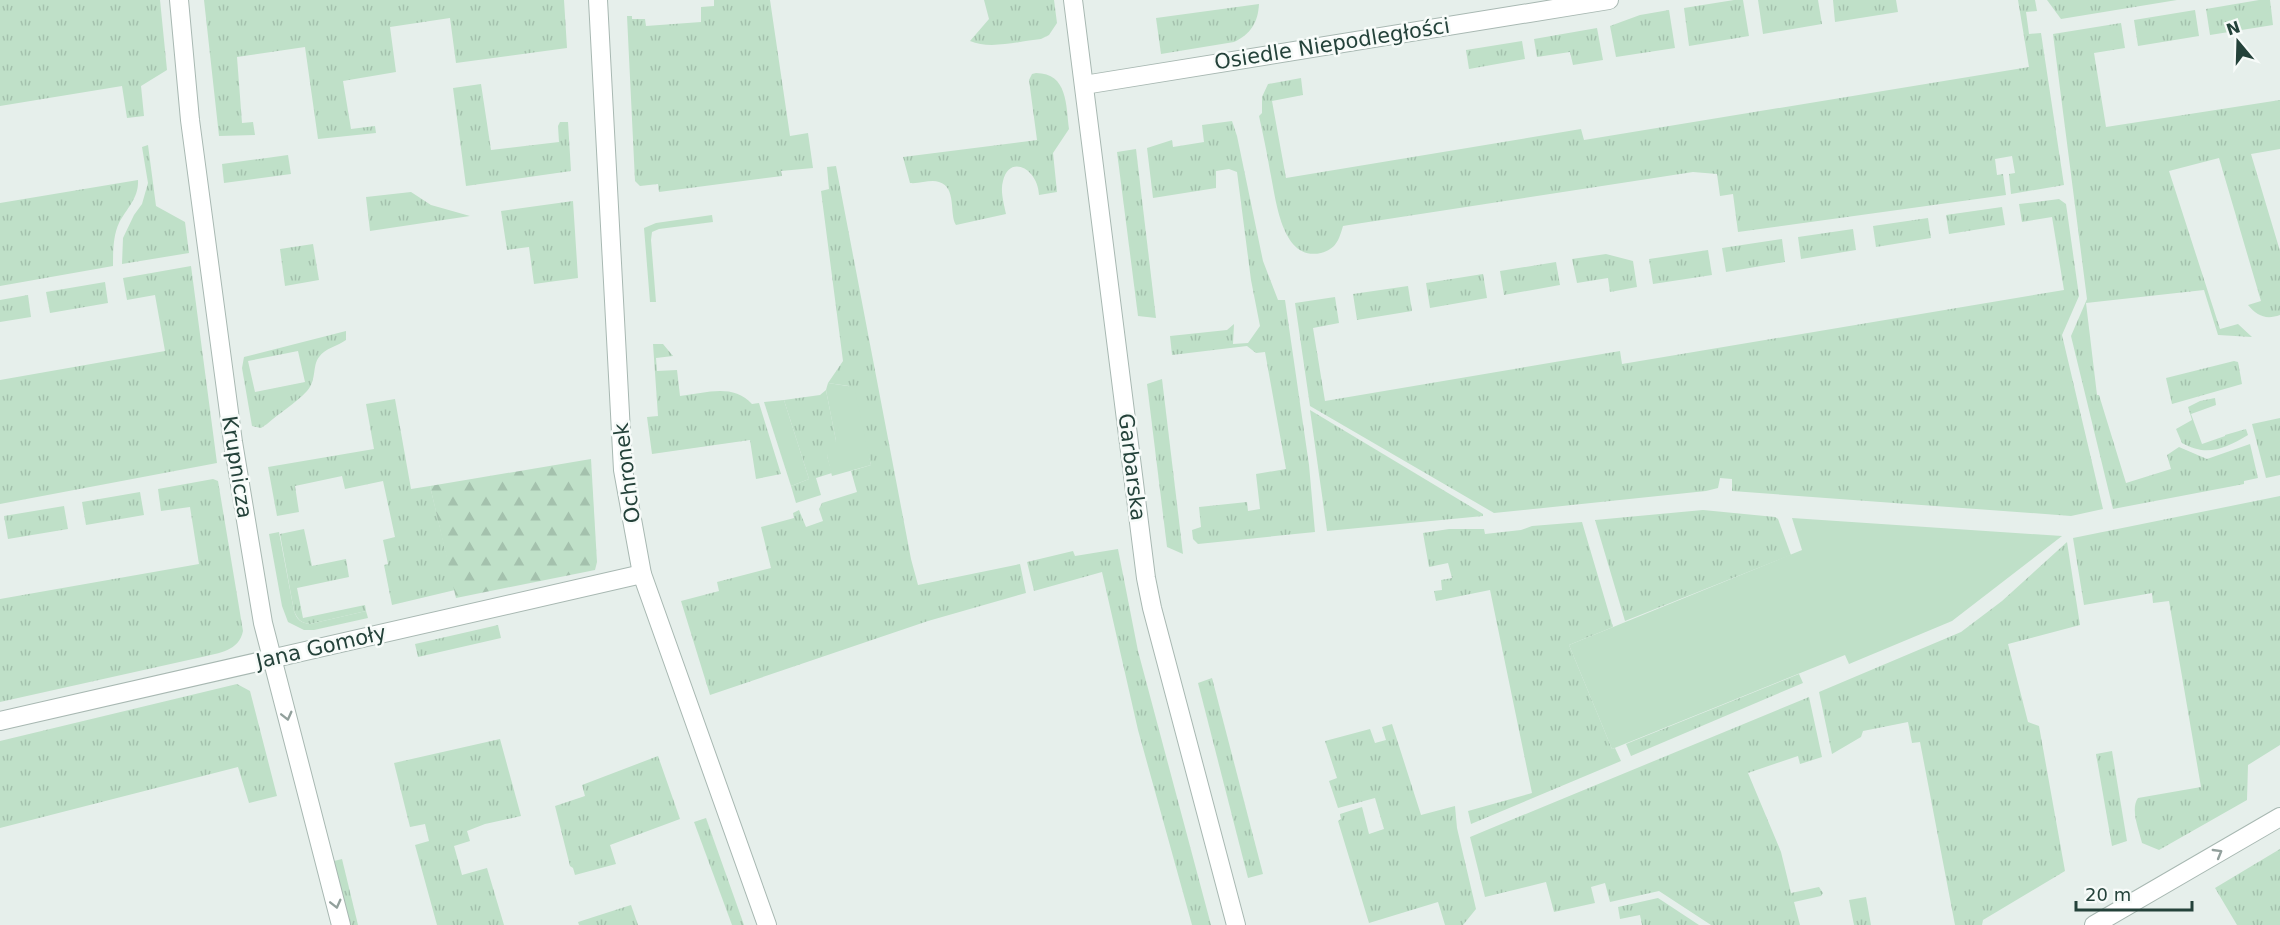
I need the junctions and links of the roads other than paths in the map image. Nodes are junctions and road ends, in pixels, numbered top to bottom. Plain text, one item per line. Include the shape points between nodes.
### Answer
1 (179, 0) edge
2 (598, 0) edge
3 (1073, 0) edge
4 (1608, 0) edge
5 (1581, 2) edge
6 (1084, 85) junction
7 (642, 574) junction
8 (272, 659) junction
9 (0, 721) edge
10 (2280, 817) edge
11 (341, 925) edge
12 (767, 925) edge
13 (1236, 925) edge
14 (2094, 925) edge

1 - 8 street, Krupnicza via 190,120 233,442
2 - 7 street, Ochronek via 623,470
3 - 6 street, Garbarska
4 - 5 street, Osiedle Niepodległości
5 - 6 street, Osiedle Niepodległości
6 - 13 street, Garbarska via 1146,578
7 - 8 street, Jana Gomoły
7 - 12 street, Ochronek
8 - 9 street, Jana Gomoły
8 -> 11 street, Krupnicza
14 -> 10 street

